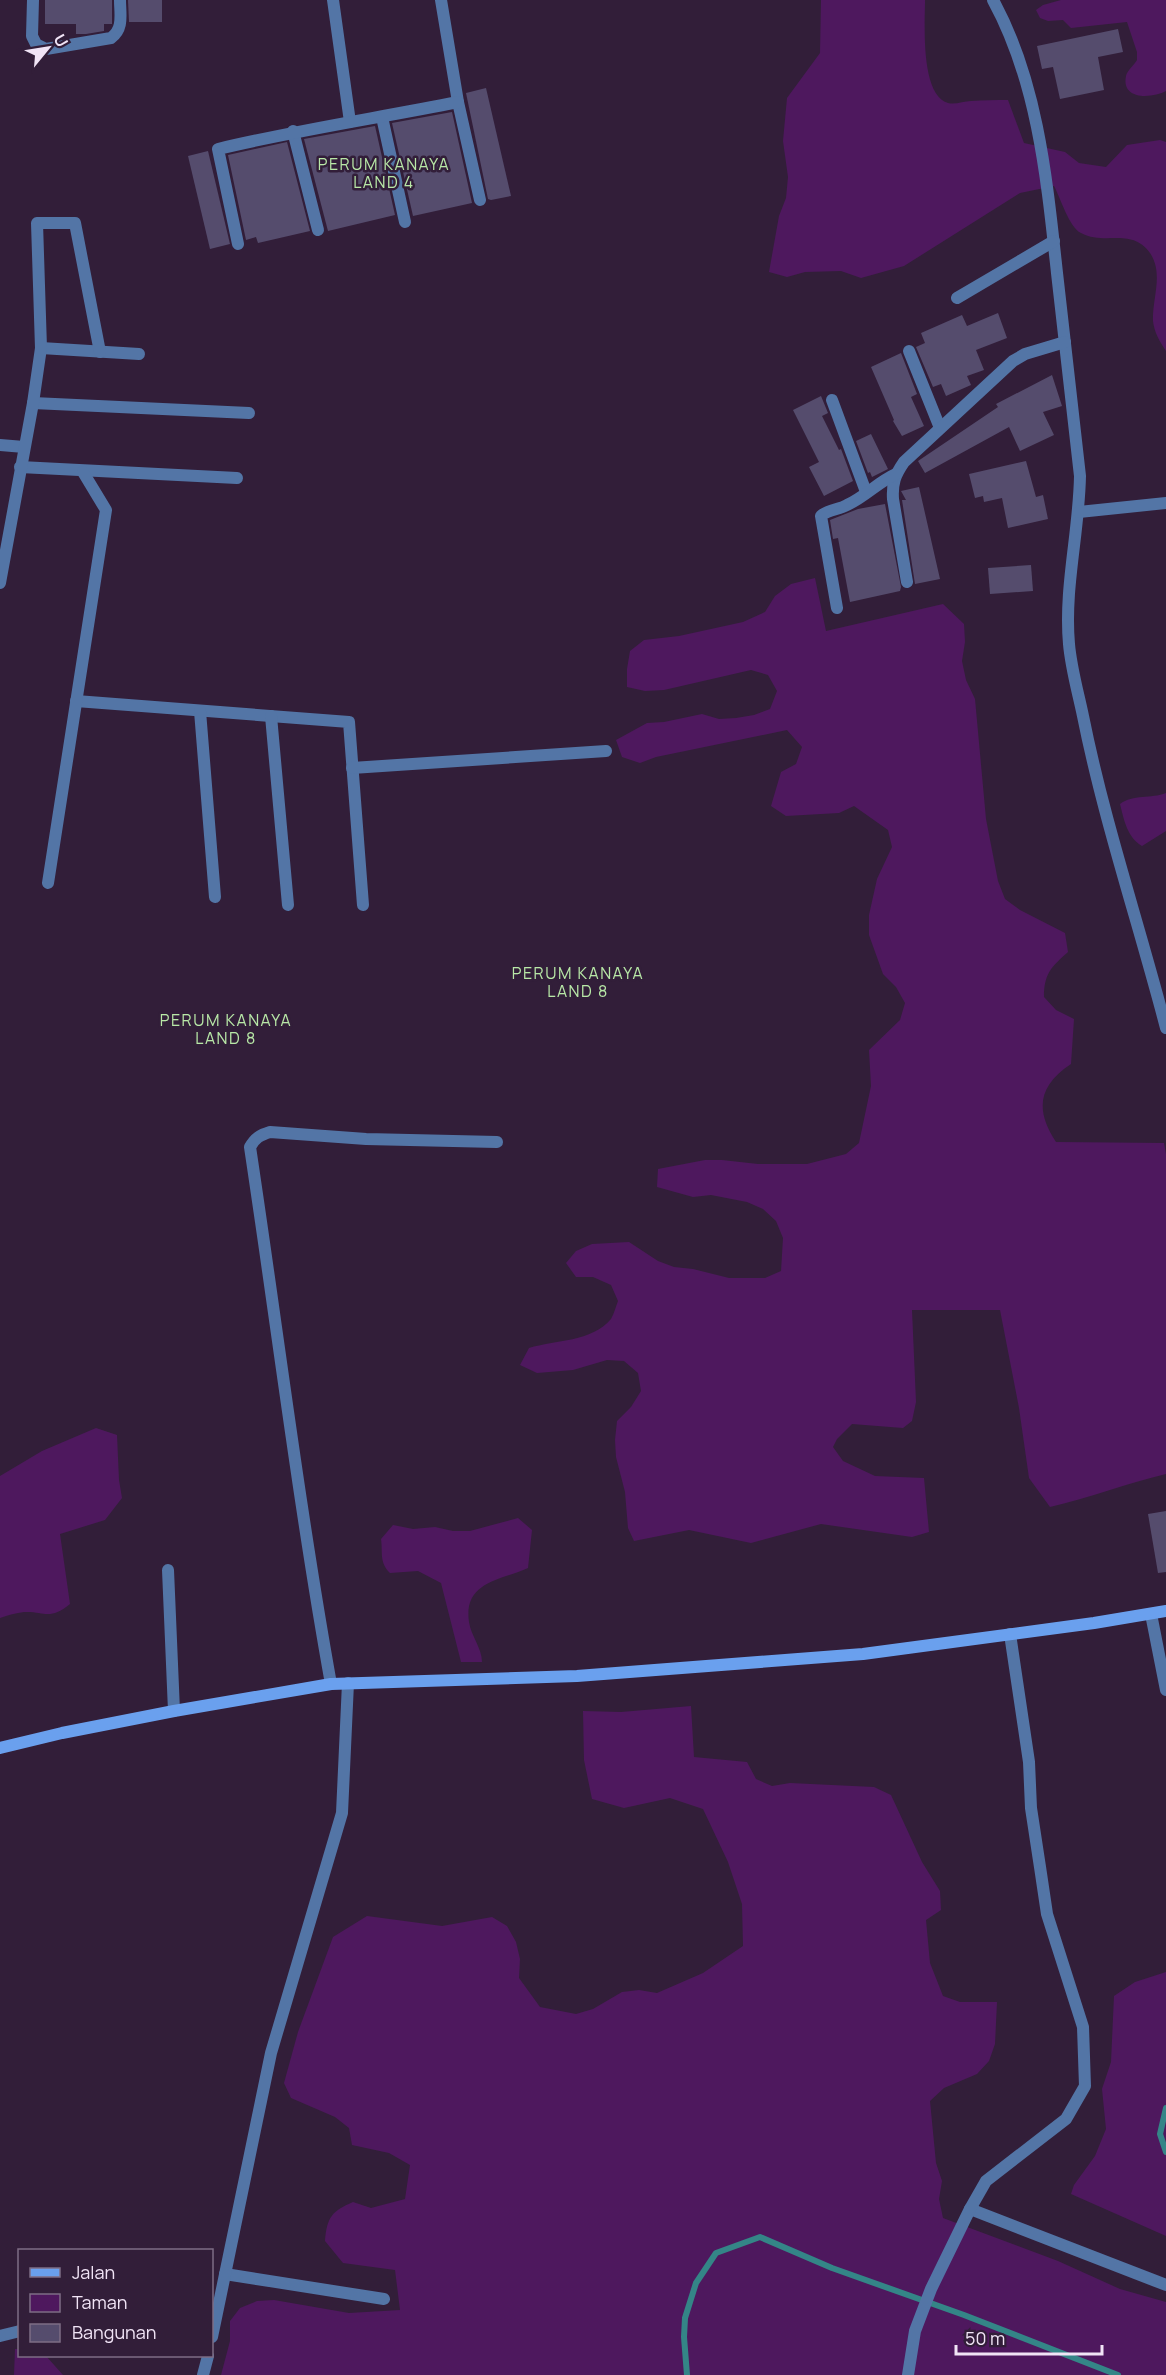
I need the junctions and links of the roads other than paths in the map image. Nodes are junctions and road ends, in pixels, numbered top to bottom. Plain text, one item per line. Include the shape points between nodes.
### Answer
1 (33, 0) edge
2 (120, 0) edge
3 (333, 0) edge
4 (441, 0) edge
5 (993, 0) edge
6 (458, 102) junction
7 (382, 117) junction
8 (350, 122) junction
9 (293, 131) junction
10 (480, 200) dead end
11 (405, 222) dead end
12 (318, 230) dead end
13 (1053, 241) junction
14 (238, 244) dead end
15 (957, 298) dead end
16 (1065, 342) junction
17 (41, 348) junction
18 (909, 351) dead end
19 (100, 352) junction
20 (139, 354) dead end
21 (832, 400) dead end
22 (33, 403) junction
23 (249, 412) dead end
24 (940, 428) junction
25 (0, 445) edge
26 (24, 447) junction
27 (20, 467) junction
28 (83, 472) junction
29 (896, 474) junction
30 (237, 477) dead end
31 (866, 492) junction
32 (1166, 503) edge
33 (1079, 512) junction
34 (907, 582) dead end
35 (0, 583) edge
36 (837, 608) dead end
37 (76, 701) junction
38 (200, 711) junction
39 (271, 716) junction
40 (606, 751) dead end
41 (352, 768) junction
42 (48, 883) dead end
43 (215, 897) dead end
44 (288, 905) dead end
45 (363, 905) dead end
46 (1166, 1028) edge
47 (497, 1142) dead end
48 (168, 1570) dead end
49 (1166, 1611) edge
50 (1151, 1614) junction
51 (1010, 1634) junction
52 (348, 1683) junction
53 (331, 1684) junction
54 (1166, 1690) edge
55 (174, 1711) junction
56 (0, 1748) edge
57 (970, 2209) junction
58 (225, 2274) junction
59 (1166, 2285) edge
60 (384, 2299) dead end
61 (215, 2303) edge
62 (213, 2326) edge
63 (18, 2332) edge
64 (0, 2336) edge
65 (207, 2357) edge
66 (203, 2375) edge
67 (908, 2375) edge

1 - 2 street via 32,36 36,44 46,49 111,38 121,25
3 - 8 street
4 - 6 street
5 - 13 street via 1028,88 1049,196
6 - 7 street
6 - 10 street
7 - 8 street
7 - 11 street
8 - 9 street
9 - 12 street
9 - 14 street via 218,149
13 - 15 street
13 - 16 street
16 - 24 street via 1013,361
16 - 33 street via 1080,476
17 - 19 street
17 - 19 street via 37,223 75,223
17 - 22 street
18 - 24 street
19 - 20 street
21 - 31 street
22 - 23 street
22 - 26 street
24 - 29 street via 903,462
25 - 26 street
26 - 27 street
27 - 28 street
27 - 35 street
28 - 30 street
28 - 37 street via 106,510
29 - 31 street
29 - 34 street via 893,499
31 - 36 street via 821,516
32 - 33 street
33 - 46 street via 1069,587 1069,647 1093,765
37 - 38 street
37 - 42 street
38 - 39 street
38 - 43 street
39 - 41 street via 349,722
39 - 44 street
40 - 41 street
41 - 45 street
47 - 53 street via 270,1132 261,1134 250,1147
48 - 55 street
49 - 50 main road
50 - 51 main road
50 - 54 street
51 - 52 main road via 863,1654 577,1676
51 - 57 street via 1047,1914 1083,2027 1085,2086 1066,2119 986,2181
52 - 53 main road
52 - 58 street via 342,1813 271,2053
53 - 55 main road
55 - 56 main road
57 - 59 street
57 - 67 street via 915,2331
58 - 60 street
58 - 61 street
61 - 62 street
63 - 64 street
65 - 66 street

